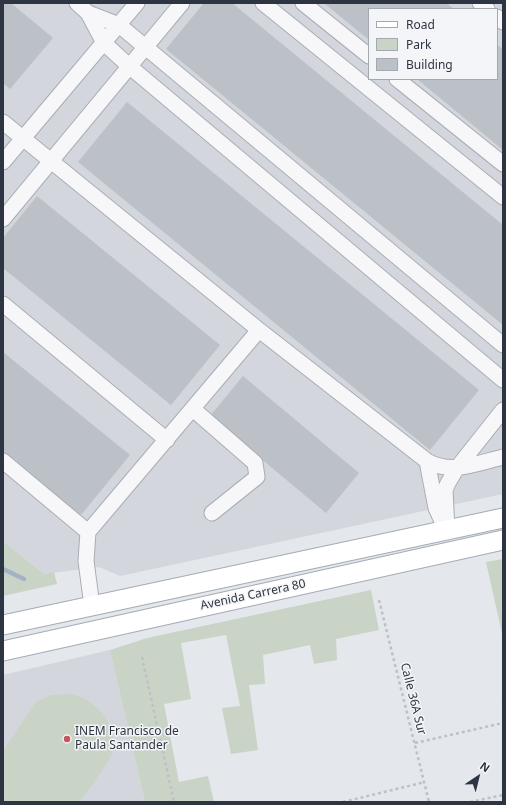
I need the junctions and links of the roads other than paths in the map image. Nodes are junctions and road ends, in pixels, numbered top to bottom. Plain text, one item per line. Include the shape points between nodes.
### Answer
1 (76, 3) edge
2 (137, 3) edge
3 (182, 3) edge
4 (263, 3) edge
5 (303, 3) edge
6 (88, 13) junction
7 (119, 25) junction
8 (104, 43) junction
9 (145, 48) junction
10 (368, 55) edge
11 (129, 66) junction
12 (398, 80) edge
13 (3, 122) edge
14 (23, 139) junction
15 (3, 162) edge
16 (50, 162) junction
17 (503, 164) edge
18 (503, 197) edge
19 (3, 219) edge
20 (3, 304) edge
21 (259, 330) junction
22 (503, 345) edge
23 (503, 380) edge
24 (193, 409) junction
25 (503, 410) edge
26 (167, 440) junction
27 (503, 457) edge
28 (3, 461) edge
29 (427, 461) junction
30 (457, 468) junction
31 (212, 513) dead end
32 (503, 518) edge
33 (446, 530) junction
34 (88, 532) junction
35 (503, 540) edge
36 (451, 552) junction
37 (92, 606) junction
38 (3, 626) edge
39 (97, 630) junction
40 (3, 651) edge

1 - 6 lane
2 - 7 lane
3 - 9 lane
4 - 18 lane
5 - 10 lane
6 - 7 lane
6 - 8 lane
7 - 8 lane
7 - 9 lane
8 - 11 lane
8 - 14 lane
9 - 11 lane
9 - 22 lane
11 - 16 lane
11 - 23 lane
12 - 17 lane
13 - 14 lane
14 - 15 lane
14 - 16 lane
16 - 19 lane
16 - 21 lane
20 - 26 lane
21 - 24 lane
21 - 29 lane
24 - 26 lane
24 - 31 lane via 255,463 257,477
25 - 30 lane
26 - 34 lane
27 - 30 lane
28 - 34 lane
29 - 30 lane via 441,467
29 - 33 lane via 436,508
30 - 33 lane via 445,490
32 - 33 main road, Avenida Carrera 80
33 - 36 main road
33 - 37 main road, Avenida Carrera 80
34 - 37 lane via 86,561
35 - 36 main road, Avenida Carrera 80
36 - 39 main road, Avenida Carrera 80
37 - 38 main road, Avenida Carrera 80
37 - 39 main road
39 - 40 main road, Avenida Carrera 80

